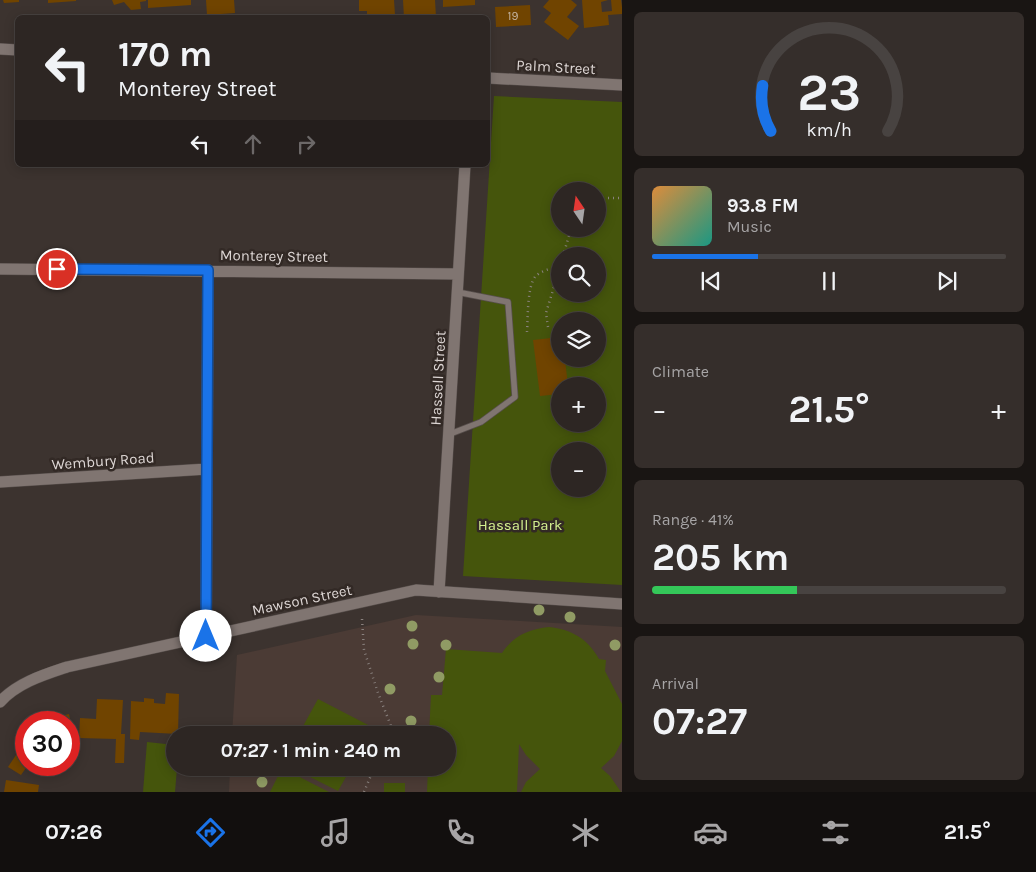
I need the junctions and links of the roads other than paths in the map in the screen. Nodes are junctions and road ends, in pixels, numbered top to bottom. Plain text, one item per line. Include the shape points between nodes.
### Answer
1 (0, 49) edge
2 (15, 50) edge
3 (490, 78) edge
4 (622, 85) edge
5 (466, 167) edge
6 (0, 269) edge
7 (208, 270) junction
8 (458, 274) junction
9 (457, 292) junction
10 (450, 434) junction
11 (207, 470) junction
12 (0, 482) edge
13 (439, 592) junction
14 (622, 604) edge
15 (206, 636) junction
16 (0, 702) edge

1 - 2 street
3 - 4 street, Palm Street
5 - 8 street, Hassell Street
6 - 7 street, Monterey Street
7 - 8 street, Monterey Street
7 - 11 street
8 - 9 street, Hassell Street
9 - 10 street, Hassell Street
9 - 10 lane via 508,302 515,398 480,422
10 - 13 street, Hassell Street
11 - 12 street, Wembury Road
11 - 15 street
13 - 14 street, Mawson Street
13 - 15 street, Mawson Street via 416,590
15 - 16 street, Mawson Street via 67,667 34,678 8,693

